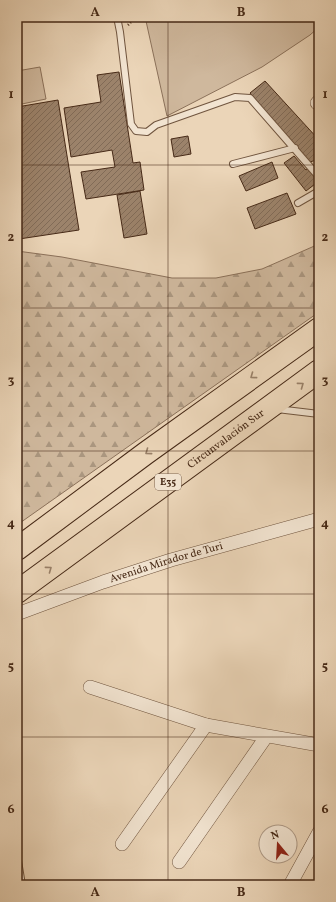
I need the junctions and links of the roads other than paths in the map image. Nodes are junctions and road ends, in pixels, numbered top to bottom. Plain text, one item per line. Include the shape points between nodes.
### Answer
1 (116, 17) edge
2 (295, 148) junction
3 (233, 164) dead end
4 (319, 177) edge
5 (319, 188) edge
6 (298, 203) dead end
7 (319, 329) edge
8 (319, 371) edge
9 (270, 408) junction
10 (319, 414) edge
11 (319, 519) edge
12 (17, 549) edge
13 (17, 592) edge
14 (17, 614) edge
15 (90, 687) dead end
16 (206, 725) junction
17 (266, 737) junction
18 (319, 745) edge
19 (319, 832) edge
20 (122, 844) dead end
21 (17, 855) edge
22 (179, 862) dead end
23 (22, 885) edge
24 (290, 885) edge

1 - 2 lane via 131,124 136,131 146,132 156,125 235,97 250,98
2 - 3 lane
2 - 4 lane
5 - 6 lane via 317,192
7 -> 12 highway
9 -> 8 highway, Circunvalación Sur / E35
9 - 10 lane
13 -> 9 highway, Circunvalación Sur / E35
11 - 14 street, Avenida Mirador de Turi via 166,562
15 - 16 street
16 - 17 street
16 - 20 street
17 - 18 street
17 - 22 street
19 - 24 street
21 - 23 lane

